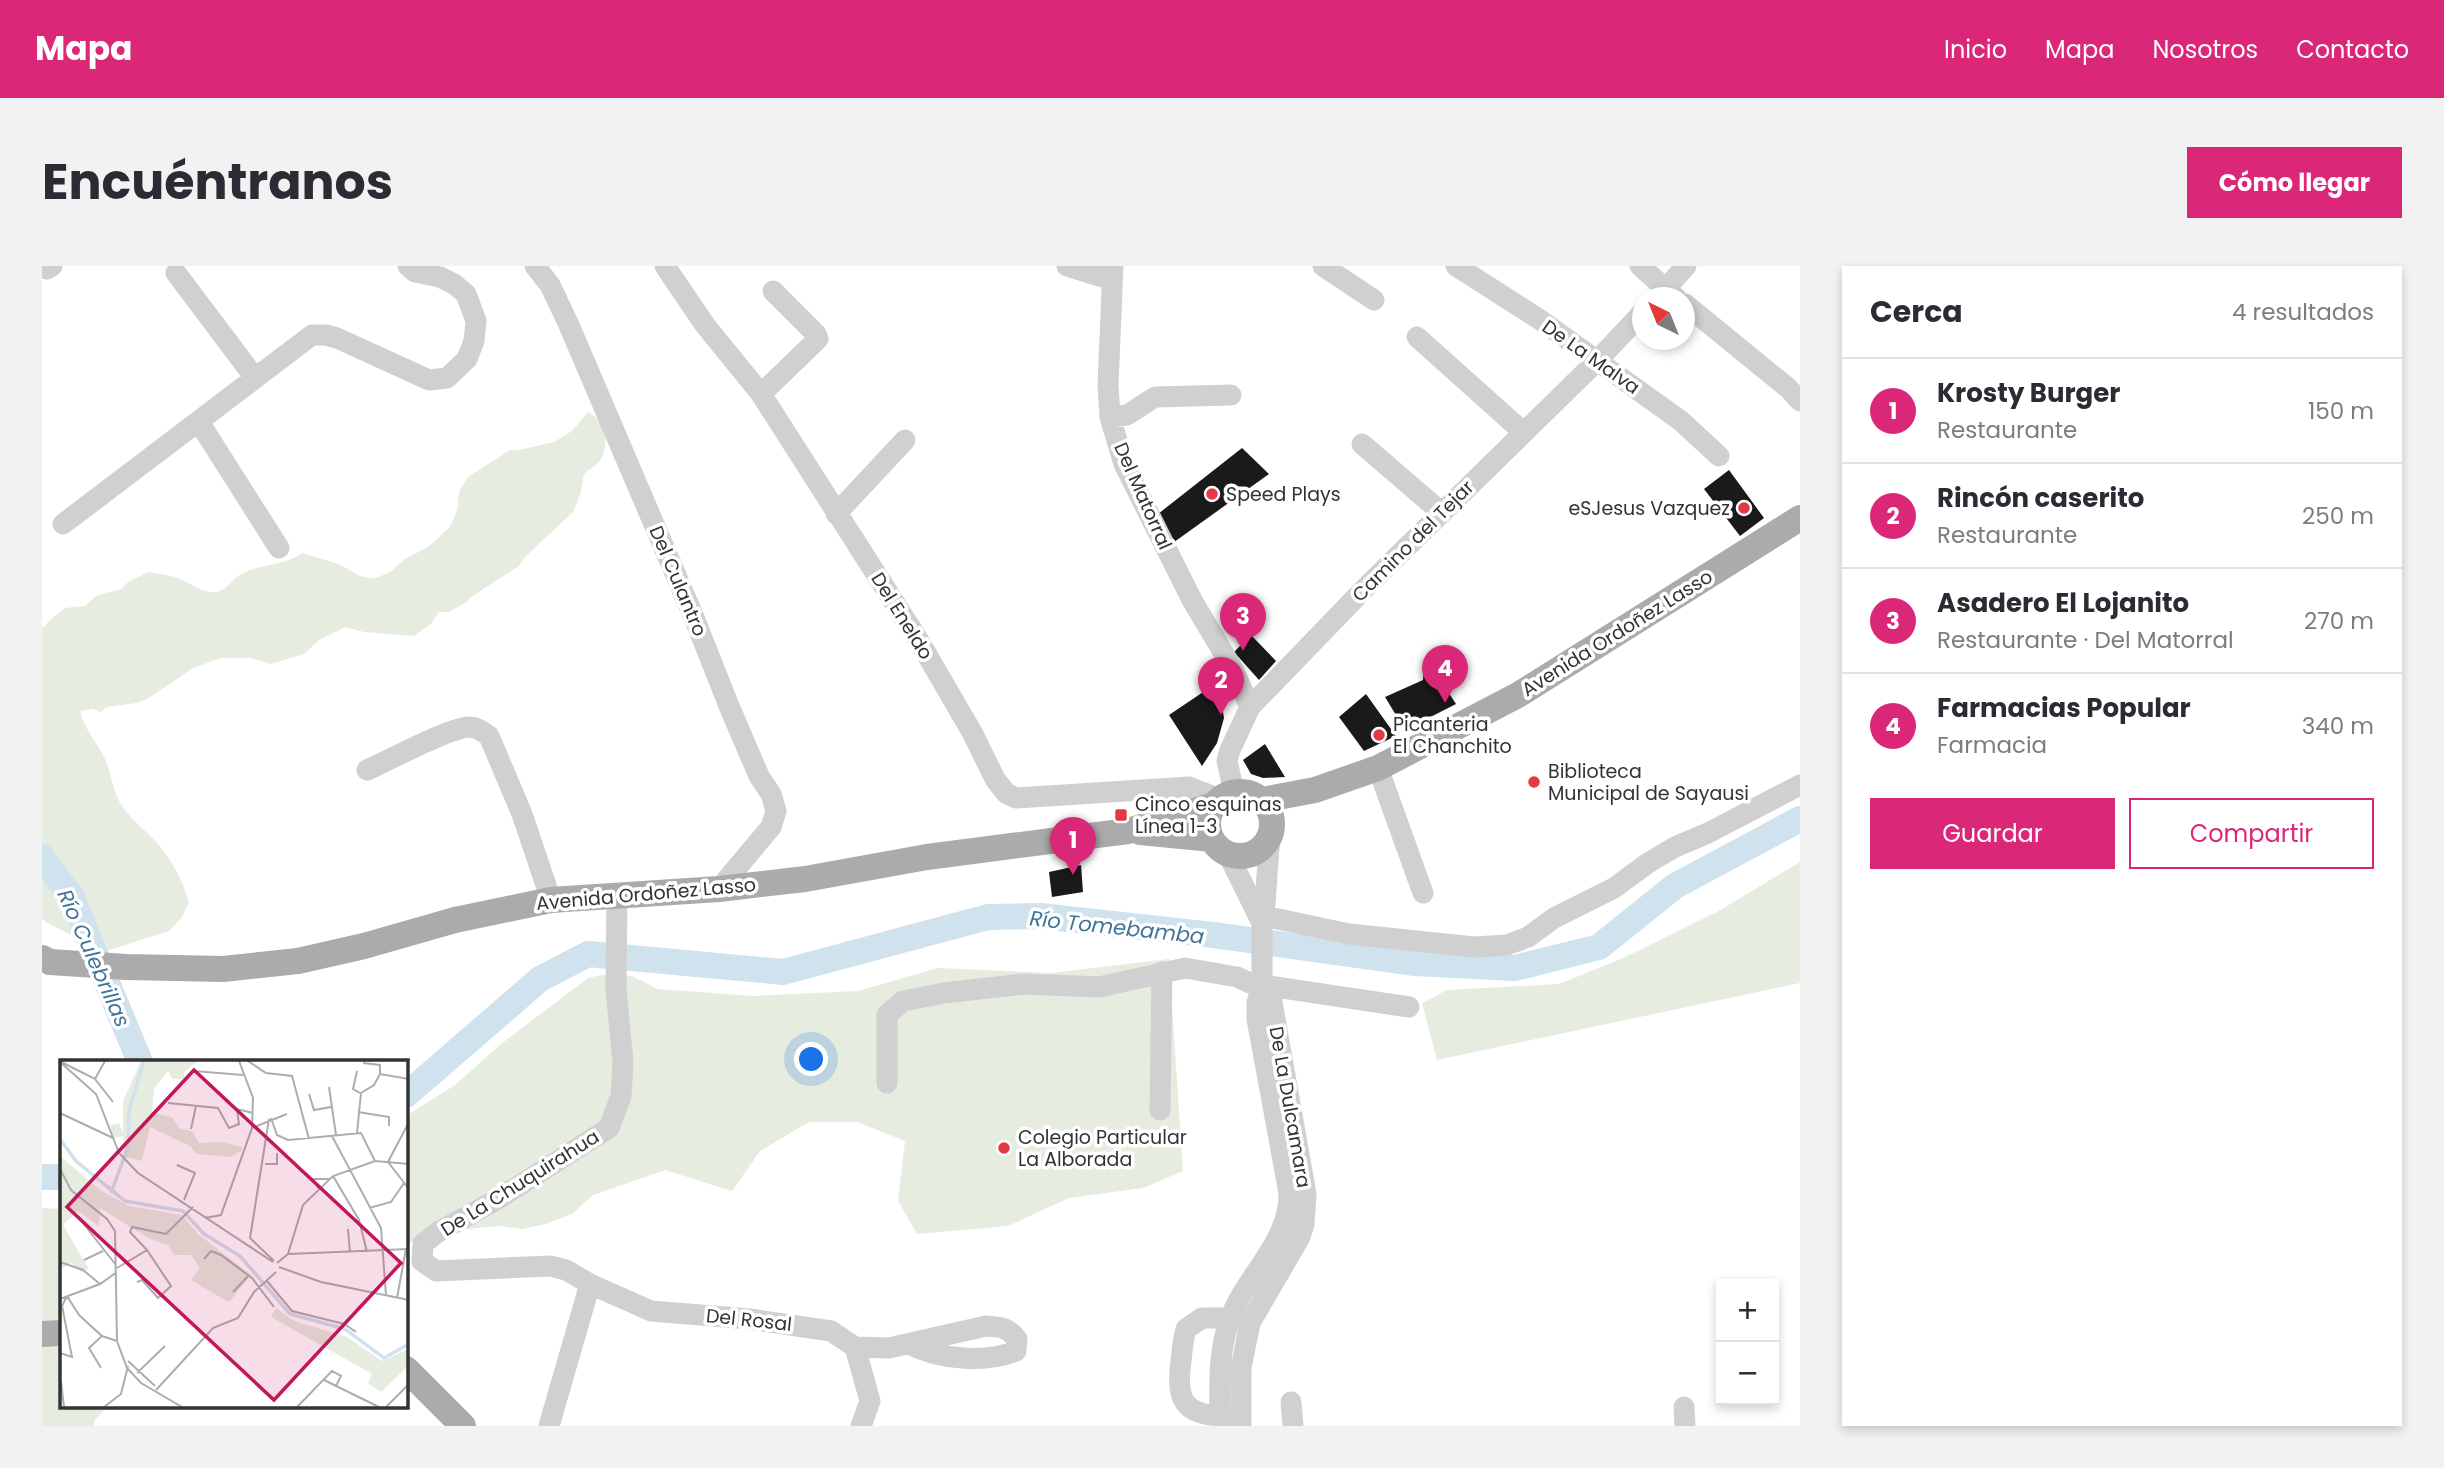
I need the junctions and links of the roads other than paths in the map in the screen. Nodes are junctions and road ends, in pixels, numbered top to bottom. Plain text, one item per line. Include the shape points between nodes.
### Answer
1 (408, 266) edge
2 (535, 266) edge
3 (665, 266) edge
4 (1067, 266) edge
5 (1323, 266) edge
6 (1456, 266) edge
7 (1640, 266) edge
8 (1686, 266) edge
9 (176, 273) dead end
10 (1113, 273) edge
11 (552, 276) edge
12 (1659, 287) edge
13 (1672, 287) edge
14 (773, 291) dead end
15 (1374, 300) dead end
16 (1695, 312) edge
17 (1632, 323) edge
18 (1417, 337) dead end
19 (1597, 360) junction
20 (254, 378) junction
21 (761, 394) junction
22 (1231, 395) dead end
23 (1800, 401) edge
24 (1110, 417) junction
25 (199, 422) junction
26 (1523, 432) junction
27 (905, 440) dead end
28 (1362, 444) dead end
29 (1718, 456) dead end
30 (1441, 512) junction
31 (836, 513) junction
32 (1800, 518) edge
33 (62, 524) dead end
34 (279, 548) dead end
35 (1250, 707) junction
36 (1378, 768) junction
37 (367, 770) dead end
38 (1800, 785) edge
39 (1315, 790) junction
40 (1223, 799) junction
41 (1262, 800) junction
42 (1128, 831) junction
43 (1271, 831) junction
44 (1219, 846) junction
45 (719, 889) junction
46 (1423, 893) dead end
47 (617, 894) junction
48 (551, 900) junction
49 (1263, 922) junction
50 (46, 960) edge
51 (1162, 972) junction
52 (1262, 981) junction
53 (1409, 1007) dead end
54 (887, 1083) dead end
55 (1160, 1110) dead end
56 (590, 1284) junction
57 (1230, 1318) junction
58 (60, 1333) edge
59 (42, 1334) edge
60 (909, 1344) dead end
61 (855, 1347) junction
62 (408, 1370) edge
63 (1292, 1402) dead end
64 (1220, 1421) edge
65 (463, 1426) edge
66 (549, 1426) edge
67 (861, 1426) edge
68 (1241, 1426) edge
69 (1293, 1426) edge

1 - 20 street via 440,277 466,294 476,321 467,359 447,378 429,380 326,335 312,335
2 - 11 street, Del Culantro
3 - 21 street, Del Eneldo
4 - 10 street
5 - 15 street
6 - 19 street, De La Malva
7 - 12 street
8 - 13 street
9 - 20 street
10 - 24 street, Del Matorral
11 - 45 street, Del Culantro via 776,811 771,827
14 - 21 street via 818,339
16 - 23 street
17 - 19 street, Camino del Tejar
18 - 26 street
19 - 26 street, Camino del Tejar
19 - 29 street, De La Malva via 1681,421
20 - 25 street
21 - 31 street, Del Eneldo
22 - 24 street via 1155,397 1127,415
24 - 35 street, Del Matorral via 1124,464
25 - 33 street
25 - 34 street
26 - 30 street, Camino del Tejar
27 - 31 street
28 - 30 street
30 - 35 street, Camino del Tejar
31 - 40 street, Del Eneldo via 919,641 1006,793 1016,798 1189,787
32 - 36 main road, Avenida Ordoñez Lasso via 1518,695
35 - 40 street, Camino del Tejar via 1230,750
36 - 39 main road, Avenida Ordoñez Lasso
36 - 46 street
37 - 48 street via 454,730 471,727 489,736
38 - 49 street via 1675,847 1614,888 1507,945 1474,947
39 - 41 main road, Avenida Ordoñez Lasso
39 - 43 main road, Avenida Ordoñez Lasso
40 - 41 main road via 1244,792
40 - 42 main road, Avenida Ordoñez Lasso
40 - 44 main road via 1208,822
41 - 43 main road via 1272,817
42 - 44 main road, Avenida Ordoñez Lasso
42 - 45 main road, Avenida Ordoñez Lasso
43 - 44 main road via 1253,853 1244,855
43 - 49 street, De La Dulcamara
44 - 49 street, De La Dulcamara
45 - 47 main road, Avenida Ordoñez Lasso
47 - 48 main road, Avenida Ordoñez Lasso
47 - 56 street, De La Chuquirahua via 616,990 623,1062 621,1096 609,1128 423,1244 422,1261 436,1271 550,1266
48 - 50 main road, Avenida Ordoñez Lasso via 298,961 223,969
49 - 52 street, De La Dulcamara
51 - 52 street via 1194,968
51 - 54 street via 1099,987 1003,985 903,1001 887,1015
51 - 55 street
52 - 53 street
52 - 57 street, De La Dulcamara via 1257,1019 1289,1207 1278,1240
52 - 68 street, De La Dulcamara via 1272,1002 1306,1210 1300,1237 1250,1323 1241,1368
56 - 61 street, Del Rosal via 651,1311 831,1331
56 - 66 street
57 - 64 street, De La Dulcamara via 1220,1358
57 - 64 street via 1202,1318 1186,1329 1178,1385 1187,1406
58 - 59 main road
60 - 61 street, Del Rosal
61 - 67 street via 870,1401
62 - 65 main road
63 - 69 street

